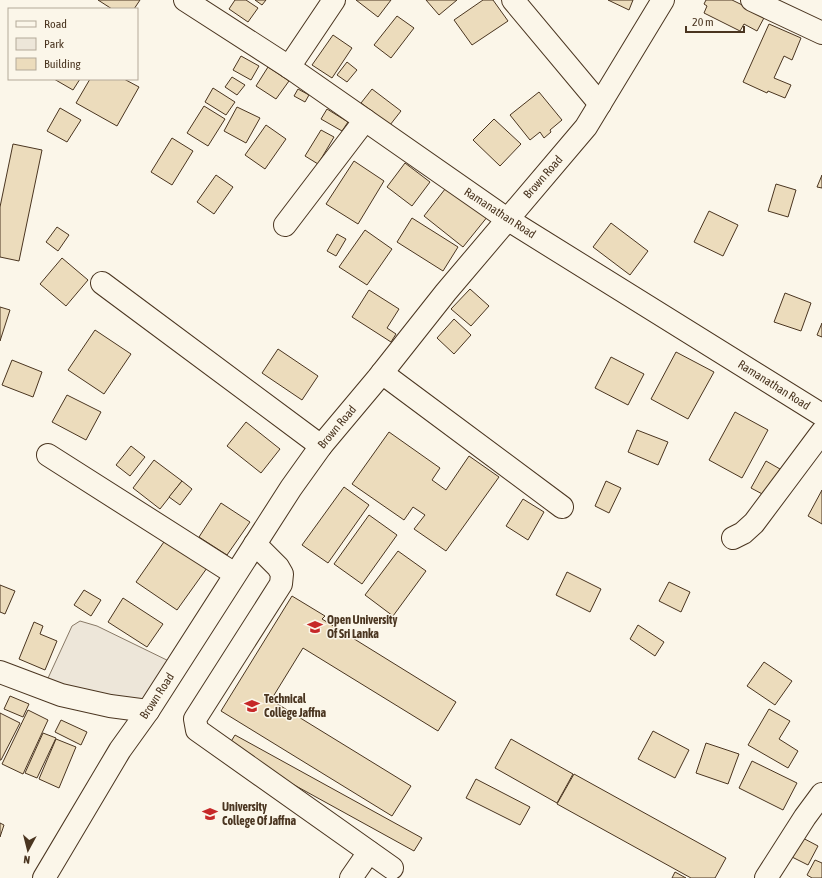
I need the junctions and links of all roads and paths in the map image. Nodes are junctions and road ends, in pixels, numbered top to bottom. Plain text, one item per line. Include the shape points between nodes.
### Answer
1 (185, 0) edge
2 (334, 0) edge
3 (513, 0) edge
4 (663, 0) edge
5 (752, 0) edge
6 (822, 33) edge
7 (288, 67) junction
8 (600, 104) junction
9 (365, 120) junction
10 (507, 219) junction
11 (285, 225) dead end
12 (102, 283) dead end
13 (382, 373) junction
14 (822, 415) edge
15 (822, 432) edge
16 (321, 446) junction
17 (48, 455) dead end
18 (562, 507) dead end
19 (733, 538) dead end
20 (255, 544) junction
21 (235, 574) junction
22 (0, 672) edge
23 (148, 711) junction
24 (822, 794) edge
25 (369, 852) junction
26 (392, 868) dead end
27 (44, 878) edge
28 (351, 878) edge
29 (766, 878) edge

1 - 7 street, Ramanathan Road
2 - 7 street
3 - 8 street
4 - 8 street, Brown Road
5 - 6 street
7 - 9 street, Ramanathan Road
8 - 10 street, Brown Road via 586,127
9 - 10 street, Ramanathan Road
9 - 11 street
10 - 13 street, Brown Road
10 - 14 street, Ramanathan Road
12 - 16 street
13 - 16 street, Brown Road
13 - 18 street
15 - 19 street via 754,523
16 - 20 street, Brown Road via 290,488
17 - 21 street
20 - 21 street, Brown Road
20 - 25 street via 278,567 282,574 281,584 195,719 197,730
21 - 23 street, Brown Road
22 - 23 street via 61,695
23 - 27 street, Brown Road via 120,750
24 - 29 street via 804,817
25 - 26 street
25 - 28 street

